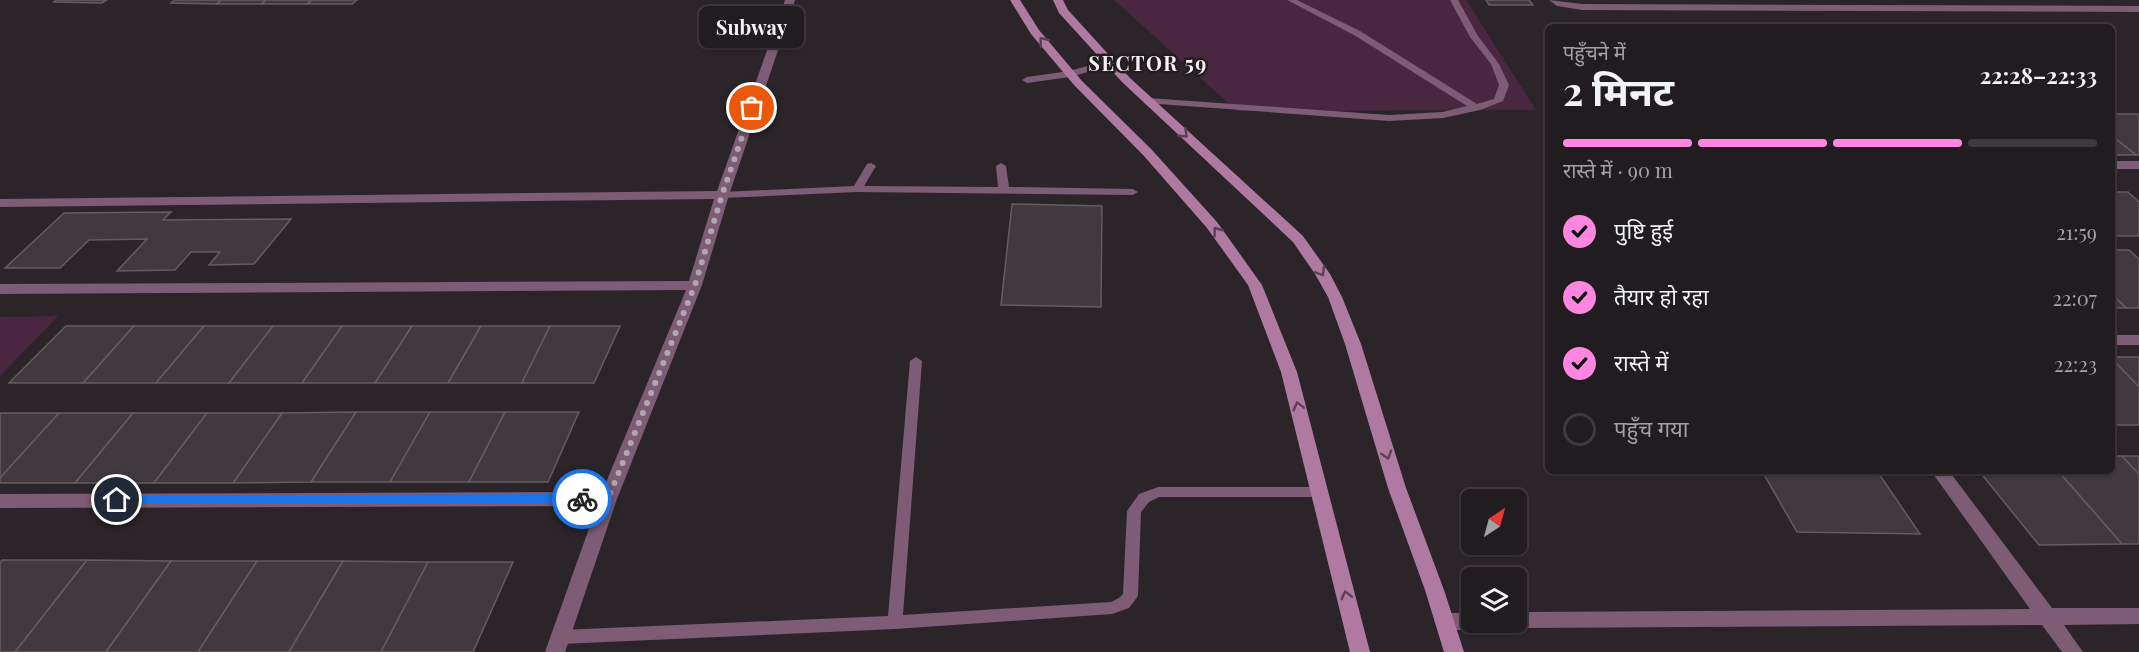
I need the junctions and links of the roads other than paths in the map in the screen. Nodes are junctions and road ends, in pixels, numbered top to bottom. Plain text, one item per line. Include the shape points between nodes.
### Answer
1 (790, 0) edge
2 (1015, 0) edge
3 (1059, 0) edge
4 (1291, 0) edge
5 (1454, 0) edge
6 (1554, 0) edge
7 (2139, 9) edge
8 (1110, 63) junction
9 (1070, 74) junction
10 (1027, 80) dead end
11 (1148, 101) junction
12 (1477, 108) junction
13 (2115, 165) edge
14 (2139, 165) edge
15 (871, 166) dead end
16 (1001, 166) dead end
17 (857, 189) junction
18 (1004, 190) junction
19 (1133, 192) dead end
20 (722, 195) junction
21 (0, 203) edge
22 (695, 285) junction
23 (0, 289) edge
24 (2115, 340) edge
25 (2139, 340) edge
26 (916, 361) dead end
27 (1942, 474) edge
28 (1320, 492) junction
29 (608, 499) junction
30 (0, 501) edge
31 (2139, 616) edge
32 (2047, 617) junction
33 (1527, 620) edge
34 (1446, 621) junction
35 (1461, 621) edge
36 (895, 622) junction
37 (558, 645) edge
38 (1360, 652) edge
39 (1454, 652) edge
40 (2073, 652) edge

1 - 20 street
9 -> 2 street via 1035,32
3 - 8 street via 1064,11
4 - 12 lane via 1357,33
5 - 12 lane via 1504,85 1498,101
6 - 7 street via 1582,7
8 - 9 lane
8 - 11 street
9 - 10 lane
28 -> 9 street via 1289,372 1256,285 1212,225
11 - 12 lane via 1389,118 1443,115
11 -> 34 street via 1298,239 1318,267 1357,357 1397,487
13 - 14 street
15 - 17 lane
16 - 18 lane
17 - 18 lane
17 - 20 lane
18 - 19 lane
20 - 21 street
20 - 22 street
22 - 23 street
22 - 29 street
24 - 25 street
26 - 36 lane
27 - 32 street
28 - 36 lane via 1158,492 1144,498 1134,511 1130,596 1112,608
38 -> 28 street
29 - 30 street
29 - 37 street
31 - 32 street
32 - 33 street
32 - 40 street
34 - 35 street
34 - 39 street
36 - 37 lane

